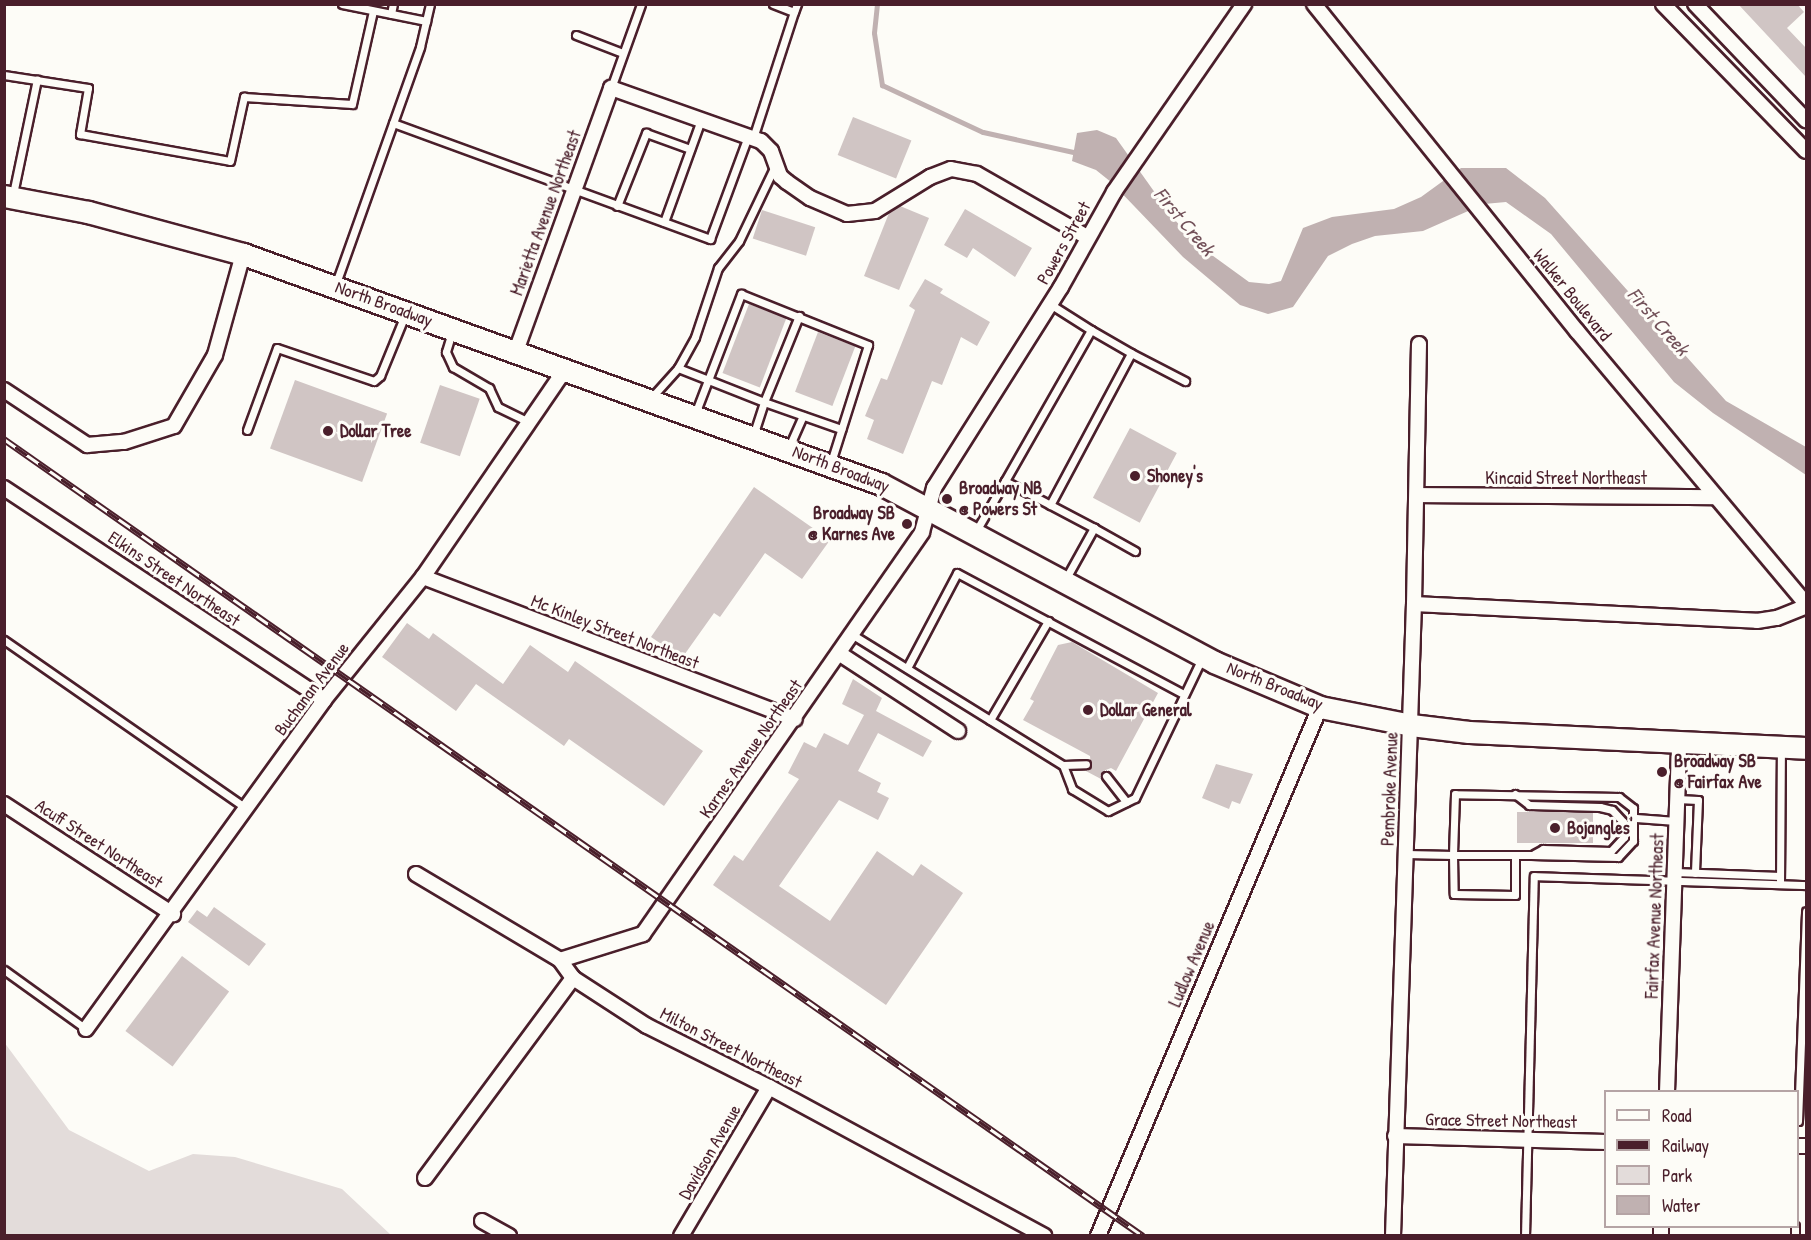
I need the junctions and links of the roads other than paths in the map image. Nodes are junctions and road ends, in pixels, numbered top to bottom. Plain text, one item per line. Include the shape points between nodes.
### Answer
1 (342, 4) edge
2 (393, 4) edge
3 (430, 4) edge
4 (641, 4) edge
5 (773, 4) edge
6 (1244, 4) edge
7 (1314, 4) edge
8 (1663, 4) edge
9 (1695, 4) edge
10 (796, 8) edge
11 (373, 10) junction
12 (391, 14) junction
13 (426, 21) junction
14 (576, 35) dead end
15 (623, 53) junction
16 (4, 75) edge
17 (37, 79) junction
18 (611, 88) junction
19 (701, 120) junction
20 (1806, 120) edge
21 (393, 123) junction
22 (751, 137) junction
23 (690, 149) junction
24 (1806, 151) edge
25 (776, 165) junction
26 (574, 191) junction
27 (8, 197) edge
28 (617, 206) junction
29 (664, 222) junction
30 (1087, 237) junction
31 (243, 254) junction
32 (335, 287) junction
33 (1050, 304) junction
34 (406, 312) junction
35 (799, 316) junction
36 (453, 329) junction
37 (1091, 330) junction
38 (1419, 344) dead end
39 (516, 351) junction
40 (1131, 353) junction
41 (678, 368) junction
42 (565, 370) junction
43 (707, 380) junction
44 (1185, 381) dead end
45 (4, 390) edge
46 (650, 400) junction
47 (764, 402) junction
48 (694, 415) junction
49 (803, 416) junction
50 (530, 422) junction
51 (841, 429) junction
52 (247, 430) dead end
53 (752, 436) junction
54 (788, 450) junction
55 (830, 465) junction
56 (1005, 481) junction
57 (4, 488) edge
58 (1417, 495) junction
59 (1714, 497) junction
60 (1050, 505) junction
61 (930, 507) junction
62 (1094, 528) junction
63 (975, 533) junction
64 (1135, 550) dead end
65 (423, 578) junction
66 (1065, 580) junction
67 (1414, 604) junction
68 (1806, 605) edge
69 (1048, 621) junction
70 (853, 635) junction
71 (4, 640) edge
72 (840, 654) junction
73 (1203, 656) junction
74 (907, 668) junction
75 (1184, 694) junction
76 (324, 700) junction
77 (1320, 707) junction
78 (795, 719) junction
79 (990, 720) junction
80 (1411, 726) junction
81 (958, 731) dead end
82 (1679, 742) junction
83 (1781, 746) junction
84 (1806, 748) edge
85 (1086, 764) dead end
86 (1063, 765) junction
87 (1106, 776) dead end
88 (1515, 794) junction
89 (1677, 799) junction
90 (1126, 802) junction
91 (4, 804) edge
92 (247, 809) junction
93 (1636, 818) junction
94 (1676, 821) junction
95 (1405, 854) junction
96 (1453, 855) junction
97 (1515, 855) junction
98 (1532, 855) junction
99 (1695, 873) junction
100 (416, 874) dead end
101 (1674, 877) junction
102 (1780, 880) junction
103 (1806, 885) edge
104 (1806, 911) edge
105 (173, 914) junction
106 (560, 960) junction
107 (4, 970) edge
108 (573, 978) junction
109 (86, 1029) joint
110 (769, 1087) junction
111 (1667, 1090) edge
112 (1798, 1090) edge
113 (1395, 1136) junction
114 (1527, 1140) junction
115 (1604, 1142) edge
116 (425, 1178) dead end
117 (482, 1221) dead end
118 (508, 1236) edge
119 (681, 1236) edge
120 (1044, 1236) edge
121 (1098, 1236) edge
122 (1393, 1236) edge
123 (1525, 1236) edge

1 - 11 lane
2 - 12 lane
3 - 13 lane
4 - 15 lane
5 - 10 lane
6 - 30 street, Powers Street via 1137,156
7 - 59 street, Walker Boulevard
8 - 24 street
9 - 20 street
10 - 22 lane
11 - 12 lane
11 - 17 lane via 352,104 244,97 230,161 81,134 88,88
12 - 13 lane
13 - 21 lane
14 - 15 lane
15 - 18 lane
16 - 17 lane
17 - 27 lane
18 - 19 street
18 - 26 street, Marietta Avenue Northeast
19 - 22 street
19 - 23 lane
21 - 26 lane
21 - 32 lane
22 - 25 street via 771,151
22 - 29 lane via 710,239
23 - 28 lane via 646,133
23 - 29 lane
25 - 30 street via 787,182 810,198 847,214 875,211 930,177 951,170 977,174
25 - 41 lane via 739,241 718,268 695,337
26 - 28 lane
26 - 39 street, Marietta Avenue Northeast
27 - 31 main road, North Broadway via 88,212
28 - 29 lane
30 - 33 street, Powers Street
31 - 32 main road, North Broadway
31 - 45 street via 215,355 174,426 124,441 87,445
32 - 34 main road, North Broadway
33 - 37 lane
33 - 61 street, Powers Street via 934,488
34 - 36 main road, North Broadway
34 - 52 lane via 380,376 374,381 277,348
35 - 43 lane via 741,294
35 - 47 lane
35 - 51 lane via 868,345
36 - 39 main road, North Broadway
36 - 50 lane via 448,361 489,388 498,407
37 - 40 lane
37 - 56 lane
38 - 58 street, Pembroke Avenue
39 - 42 main road, North Broadway
40 - 44 lane
40 - 60 lane
41 - 43 lane
41 - 46 lane
42 - 46 main road, North Broadway
42 - 50 street, Buchanan Avenue
43 - 47 lane
43 - 48 lane
46 - 48 main road, North Broadway
47 - 49 lane
47 - 53 lane
48 - 53 main road, North Broadway
49 - 51 lane
49 - 54 lane
50 - 65 street, Buchanan Avenue
51 - 55 lane
53 - 54 main road, North Broadway
54 - 55 main road, North Broadway
55 - 61 main road, North Broadway
56 - 60 lane
56 - 63 lane
57 - 76 street, Elkins Street Northeast
58 - 59 street, Kincaid Street Northeast
58 - 67 street, Pembroke Avenue
59 - 68 street, Walker Boulevard
60 - 62 lane
61 - 63 main road, North Broadway
61 - 70 street, Karnes Avenue Northeast via 922,532
62 - 64 lane
62 - 66 lane
63 - 66 main road, North Broadway
65 - 76 street, Buchanan Avenue
65 - 78 street, Mc Kinley Street Northeast
66 - 73 main road, North Broadway
67 - 68 street via 1757,621 1777,618
67 - 80 street, Pembroke Avenue
69 - 74 lane via 957,573
69 - 75 lane
69 - 79 lane
70 - 72 street, Karnes Avenue Northeast
70 - 74 lane
71 - 92 lane
72 - 78 street, Karnes Avenue Northeast
72 - 81 street
73 - 75 lane
73 - 77 main road, North Broadway
74 - 79 lane
75 - 90 lane via 1135,798
76 - 92 street, Buchanan Avenue
77 - 80 main road, North Broadway
77 - 121 street, Ludlow Avenue
78 - 106 street, Karnes Avenue Northeast via 644,934
79 - 86 lane
80 - 82 main road, North Broadway
80 - 95 street, Pembroke Avenue
82 - 83 main road, North Broadway
82 - 89 street, Fairfax Avenue Northeast
83 - 84 main road, North Broadway
83 - 102 lane
85 - 86 lane
86 - 90 lane via 1072,789 1108,811
87 - 90 lane
88 - 93 lane via 1619,797 1633,808
88 - 96 lane via 1455,794
88 - 98 lane via 1528,805 1612,810 1623,822 1624,837 1611,851 1543,849
89 - 94 street, Fairfax Avenue Northeast
89 - 99 lane via 1698,800
91 - 105 street, Acuff Street Northeast
92 - 105 street, Buchanan Avenue
93 - 94 lane
93 - 98 lane via 1633,841 1618,856
94 - 101 street, Fairfax Avenue Northeast
95 - 96 lane
95 - 113 street, Pembroke Avenue
96 - 97 lane
96 - 97 lane via 1454,894 1515,895
97 - 98 lane
99 - 101 lane
99 - 102 lane
100 - 106 street, Milton Street Northeast
101 - 102 lane
101 - 111 street, Fairfax Avenue Northeast
101 - 114 lane via 1534,876
102 - 103 lane
104 - 112 lane
105 - 109 street, Buchanan Avenue
106 - 108 street, Milton Street Northeast
107 - 109 lane
108 - 110 street, Milton Street Northeast via 647,1026
108 - 116 street
110 - 119 street, Davidson Avenue
110 - 120 street, Milton Street Northeast
113 - 114 street, Grace Street Northeast
113 - 122 street, Pembroke Avenue
114 - 115 street, Grace Street Northeast
114 - 123 lane
117 - 118 street

